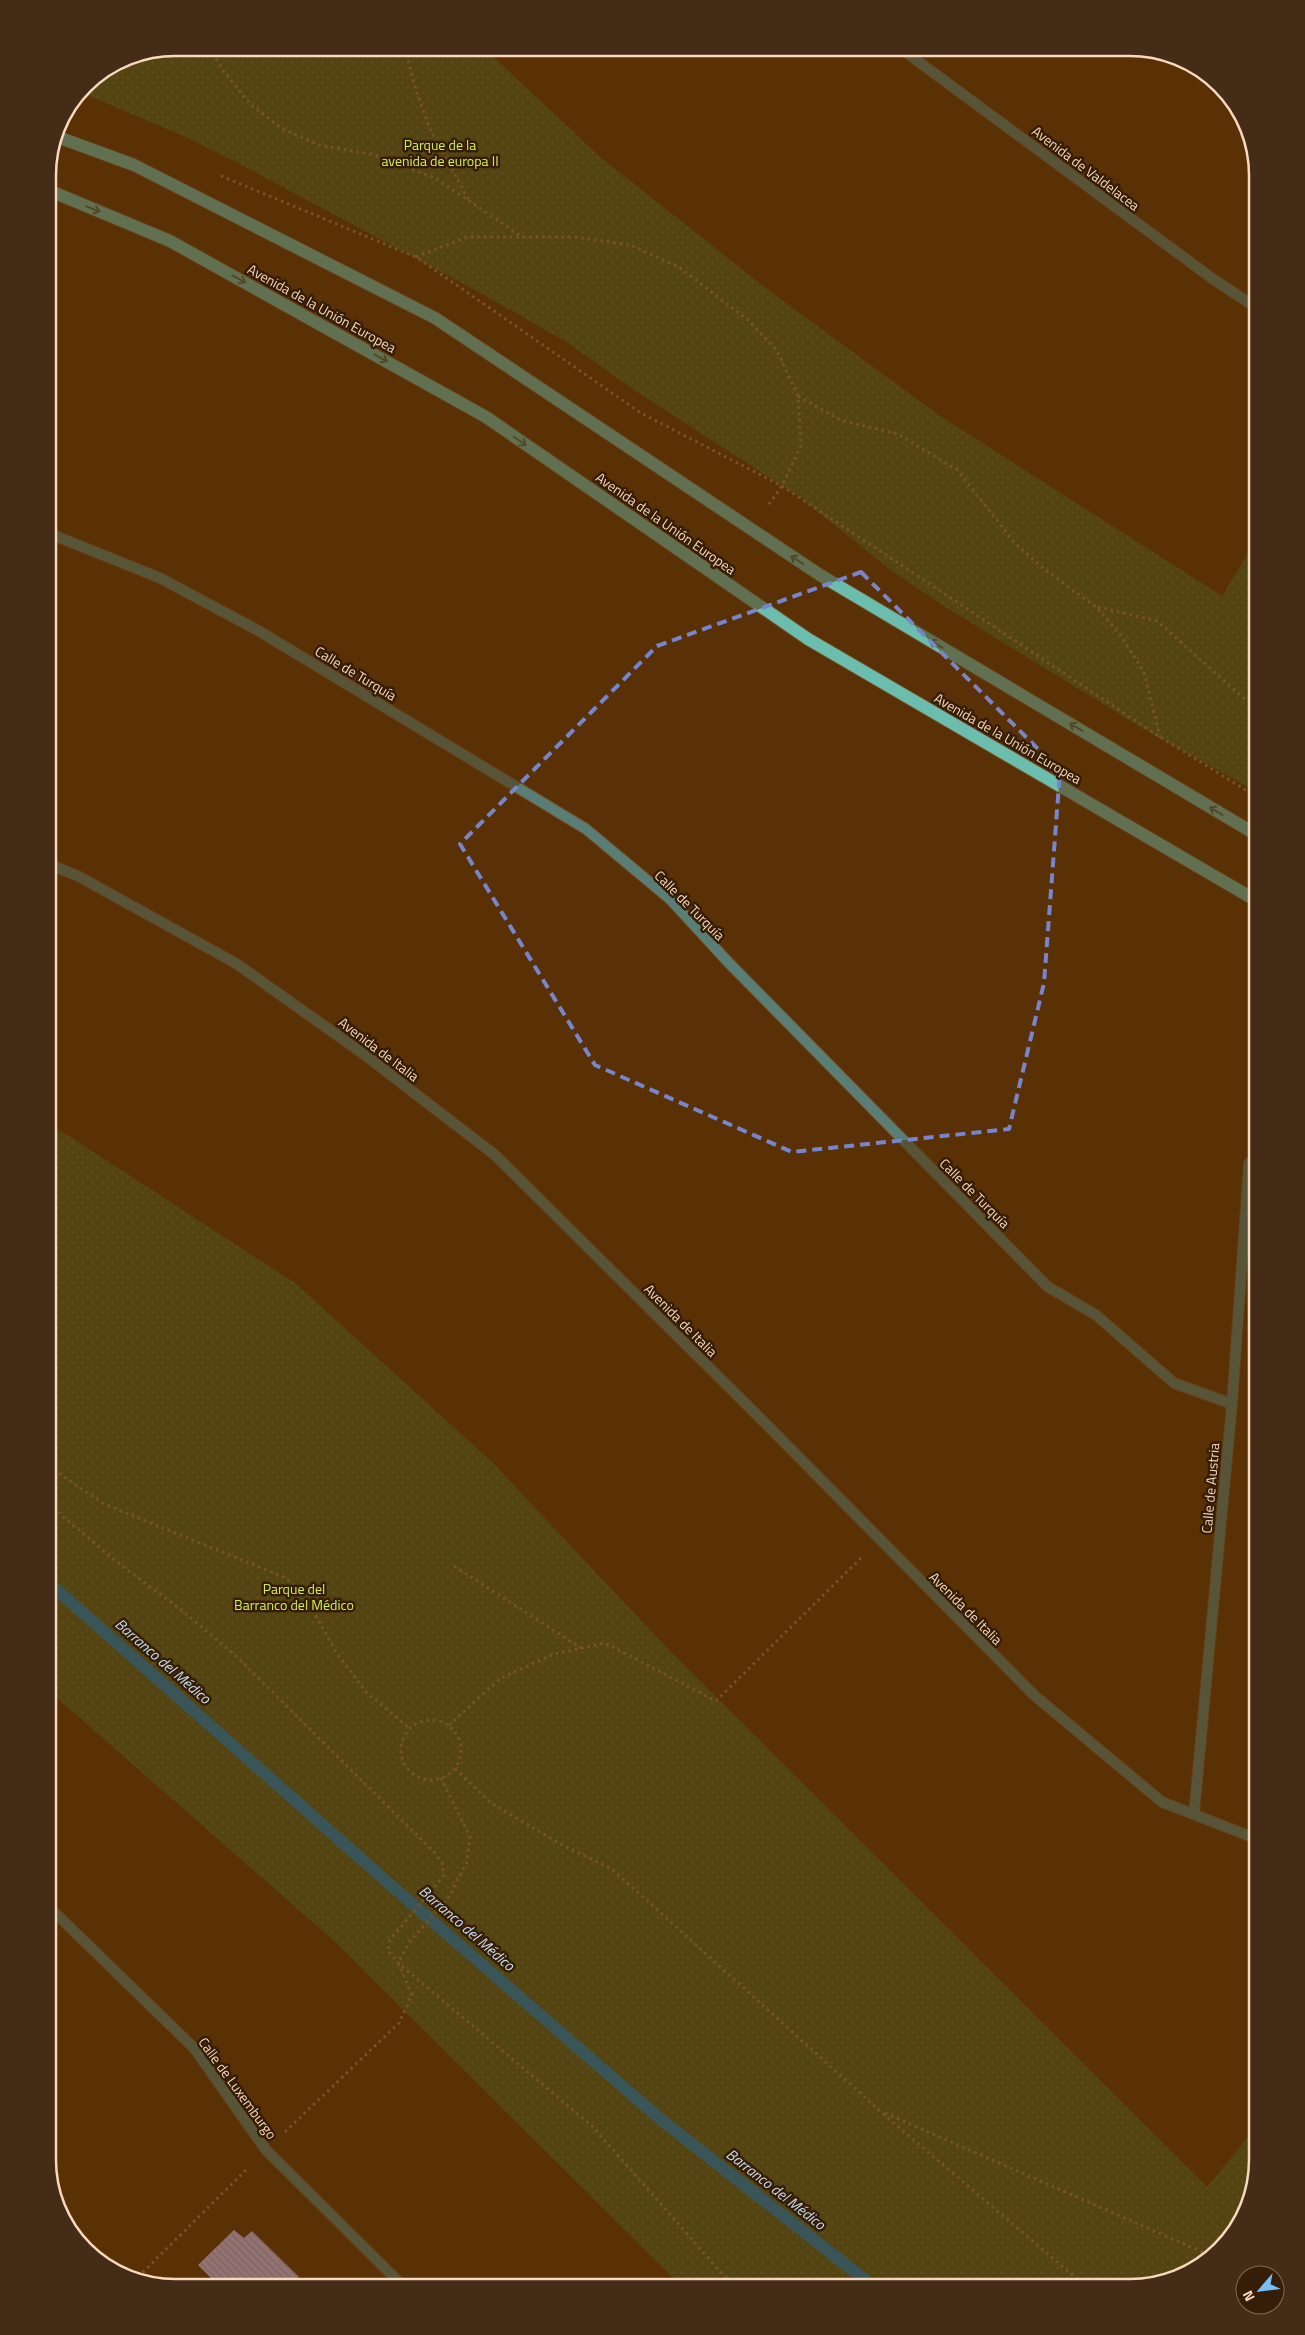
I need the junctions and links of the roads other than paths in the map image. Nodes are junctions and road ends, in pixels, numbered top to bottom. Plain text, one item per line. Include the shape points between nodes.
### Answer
1 (912, 57) edge
2 (62, 139) edge
3 (57, 194) edge
4 (1249, 302) edge
5 (57, 537) edge
6 (1249, 831) edge
7 (57, 867) edge
8 (1249, 896) edge
9 (1249, 1164) dead end
10 (1232, 1404) junction
11 (1194, 1814) junction
12 (1249, 1835) edge
13 (56, 1914) edge
14 (395, 2278) edge

1 - 4 street, Avenida de Valdelacea via 1213,280
6 -> 2 main road via 820,575 434,318 134,165
3 -> 8 main road, Avenida de la Unión Europea via 170,241 486,417 808,639
5 - 10 street, Calle de Turquía via 160,578 259,631 586,829 670,900 1048,1287 1096,1315 1174,1383
7 - 11 street, Avenida de Italia via 78,876 237,964 365,1055 495,1155 1035,1696 1162,1802
9 - 10 street, Calle de Austria
10 - 11 street, Calle de Austria
11 - 12 street, Avenida de Italia
13 - 14 street, Calle de Luxemburgo via 194,2048 266,2150

